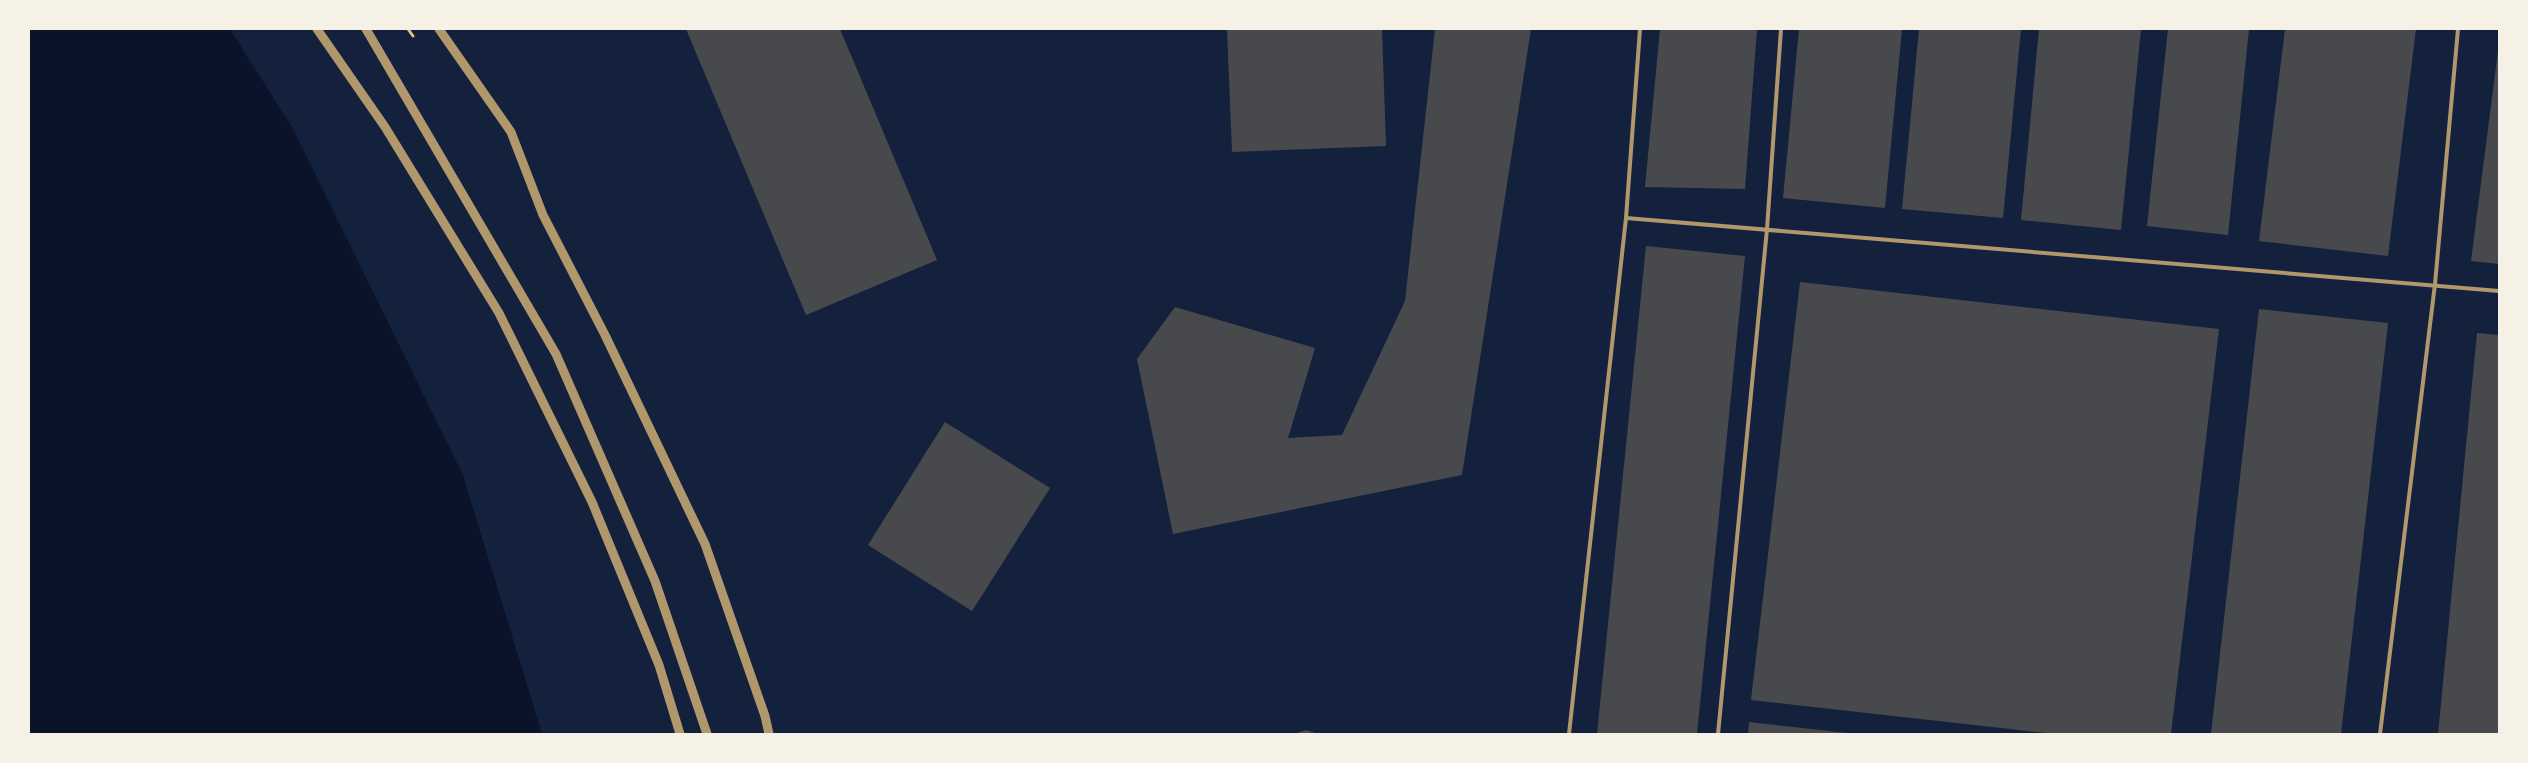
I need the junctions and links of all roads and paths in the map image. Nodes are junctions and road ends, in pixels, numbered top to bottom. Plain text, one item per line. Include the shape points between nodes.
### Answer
1 (317, 29) edge
2 (366, 29) edge
3 (439, 29) edge
4 (1640, 29) edge
5 (1781, 29) edge
6 (2458, 29) edge
7 (1626, 218) junction
8 (1767, 229) junction
9 (2435, 284) junction
10 (2499, 290) edge
11 (680, 734) edge
12 (707, 734) edge
13 (769, 734) edge
14 (1569, 734) edge
15 (1718, 734) edge
16 (2380, 734) edge

1 - 11 street via 385,126 499,313 592,502 659,665
2 - 12 street via 556,354 655,581
3 - 13 street via 511,132 543,215 605,335 705,544
4 - 7 lane
5 - 8 lane
6 - 9 lane
7 - 8 lane
7 - 14 lane
8 - 9 lane
8 - 15 lane
9 - 10 lane
9 - 16 lane

